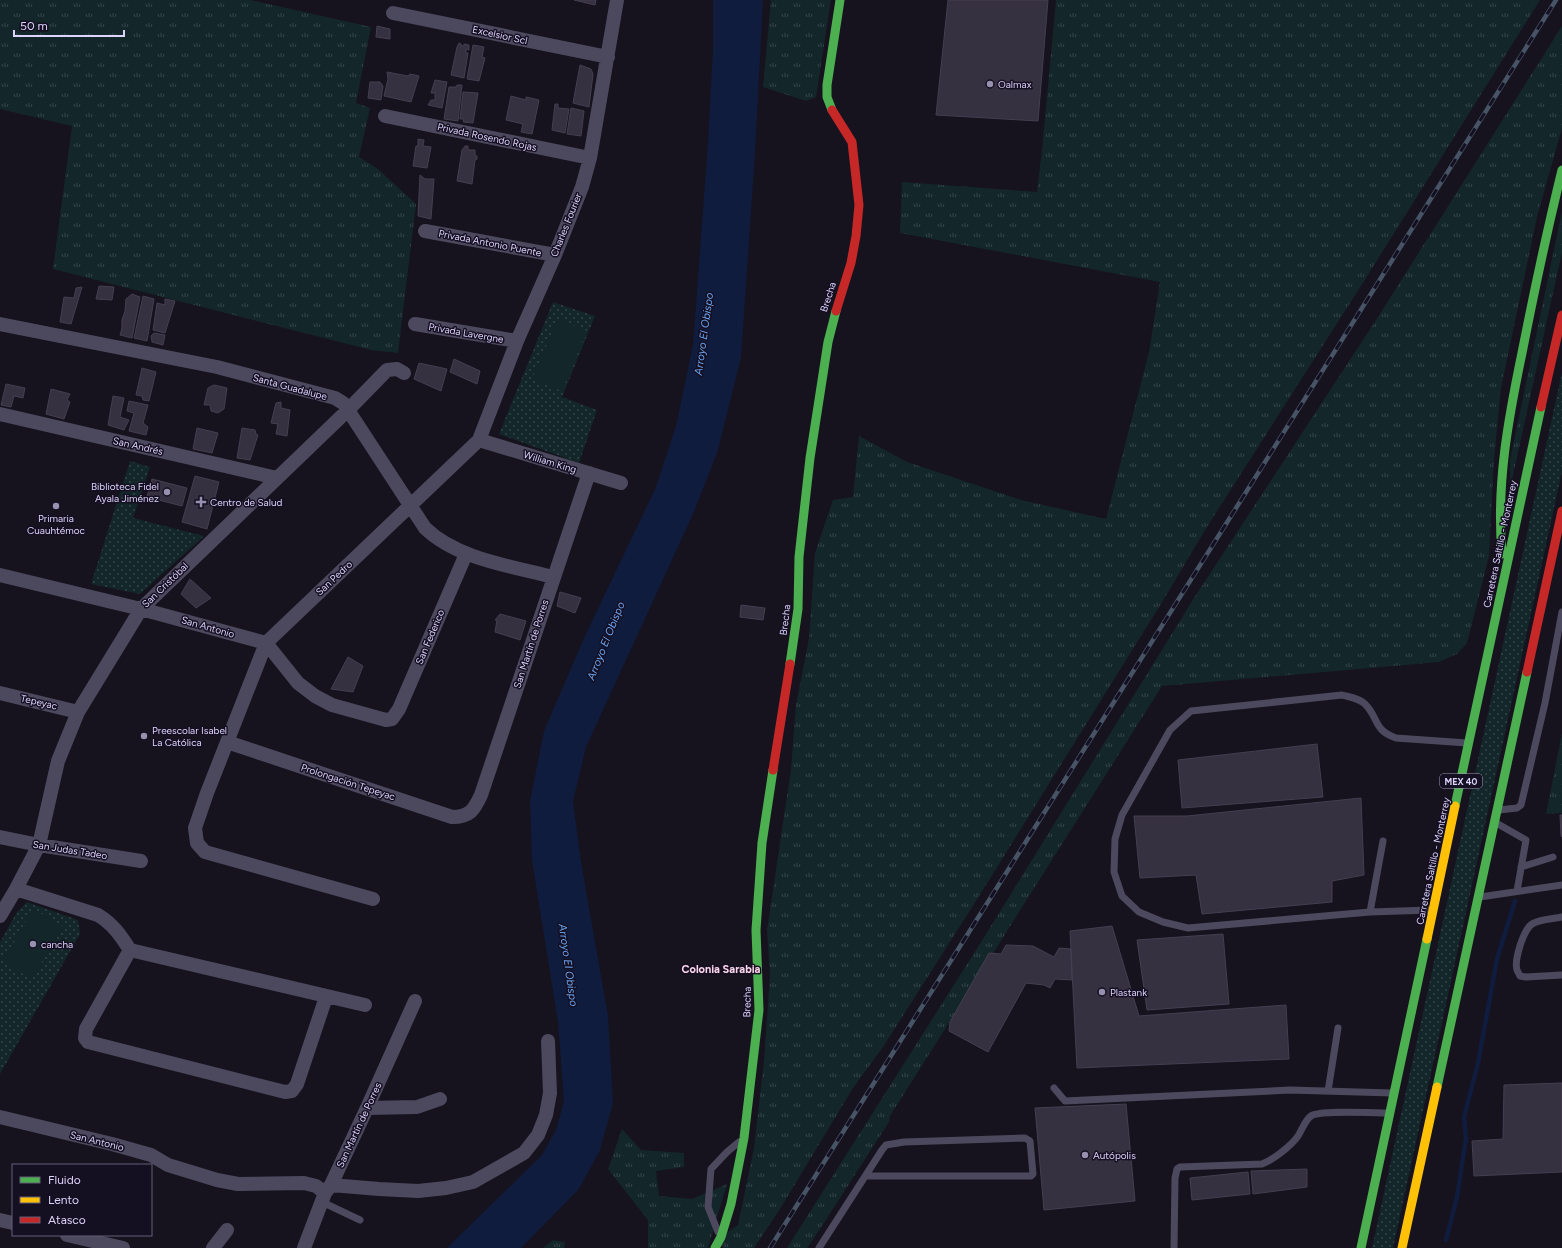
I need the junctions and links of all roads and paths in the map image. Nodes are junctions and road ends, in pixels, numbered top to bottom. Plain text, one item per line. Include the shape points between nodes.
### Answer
1 (616, 0) edge
2 (840, 0) edge
3 (393, 13) dead end
4 (608, 57) junction
5 (385, 116) dead end
6 (590, 158) junction
7 (1562, 170) edge
8 (425, 231) dead end
9 (554, 255) junction
10 (1562, 315) edge
11 (0, 324) edge
12 (415, 324) dead end
13 (517, 341) junction
14 (404, 373) dead end
15 (348, 410) junction
16 (0, 414) edge
17 (479, 440) junction
18 (589, 473) junction
19 (277, 478) junction
20 (621, 482) dead end
21 (411, 506) junction
22 (1562, 511) edge
23 (466, 554) junction
24 (0, 575) edge
25 (1504, 576) junction
26 (553, 577) junction
27 (141, 609) junction
28 (1562, 612) edge
29 (266, 643) junction
30 (0, 693) edge
31 (78, 712) junction
32 (227, 742) junction
33 (1469, 743) junction
34 (1497, 811) junction
35 (469, 813) joint
36 (1494, 822) junction
37 (0, 837) edge
38 (1384, 841) dead end
39 (39, 845) junction
40 (1553, 857) dead end
41 (141, 860) dead end
42 (1521, 867) junction
43 (1562, 885) edge
44 (16, 890) junction
45 (1517, 891) junction
46 (1478, 898) junction
47 (373, 899) dead end
48 (1433, 910) junction
49 (1370, 912) junction
50 (0, 916) edge
51 (1562, 918) edge
52 (130, 950) junction
53 (1562, 975) edge
54 (326, 997) junction
55 (415, 1002) dead end
56 (365, 1005) dead end
57 (1338, 1028) dead end
58 (548, 1041) dead end
59 (1054, 1088) dead end
60 (1328, 1091) junction
61 (1394, 1094) junction
62 (440, 1099) dead end
63 (368, 1108) junction
64 (1390, 1113) junction
65 (0, 1117) edge
66 (744, 1138) junction
67 (866, 1176) junction
68 (326, 1193) junction
69 (360, 1220) dead end
70 (227, 1230) dead end
71 (70, 1236) edge
72 (721, 1237) junction
73 (101, 1246) edge
74 (123, 1248) edge
75 (213, 1248) edge
76 (304, 1248) edge
77 (715, 1248) edge
78 (819, 1248) edge
79 (1174, 1248) edge
80 (1361, 1248) edge
81 (1402, 1248) edge

1 - 4 street, Charles Fourier
2 - 66 main road, Brecha via 827,97 830,108 852,142 859,205 851,263 828,342 810,458 799,557 798,609 761,858 756,930 759,1010
3 - 4 street, Excelsior Scl
4 - 6 street, Charles Fourier
5 - 6 street, Privada Rosendo Rojas
6 - 9 street, Charles Fourier via 582,187
7 - 25 main road via 1539,265 1510,409 1500,495
8 - 9 street, Privada Antonio Puente
9 - 13 street, Charles Fourier
10 - 25 main road, Carretera Saltillo - Monterrey / MEX 40
11 - 15 street, Santa Guadalupe via 217,367 335,398
12 - 13 street, Privada Lavergne
13 - 17 street, Charles Fourier
14 - 15 street, San Cristóbal via 397,369 387,370
15 - 19 street, San Cristóbal
15 - 21 street, Santa Guadalupe
16 - 19 street, San Andrés
17 - 18 street, William King
17 - 21 street, San Pedro
18 - 20 street, William King
18 - 26 street, San Martín de Porres
19 - 27 street, San Cristóbal
21 - 23 street, Santa Guadalupe via 434,537
21 - 29 street, San Pedro
22 - 34 main road via 1552,576
23 - 26 street, Santa Guadalupe
23 - 29 street, San Federico via 399,709 392,719 380,720 332,705 315,696 298,682
24 - 27 street, San Antonio
25 - 33 main road, Carretera Saltillo - Monterrey / MEX 40
26 - 35 street, San Martín de Porres via 481,795
27 - 29 street, San Antonio
27 - 31 street, San Cristóbal
28 - 34 lane via 1545,703 1521,805
29 - 32 street, San Pedro
30 - 31 street, Tepeyac
31 - 39 street, San Cristóbal via 58,761
32 - 35 street, Prolongación Tepeyac via 452,817 463,817
32 - 47 street, San Pedro via 195,828 198,843 205,852
33 - 48 main road, Carretera Saltillo - Monterrey / MEX 40
33 - 49 lane via 1396,738 1378,727 1365,704 1342,695 1191,710 1170,730 1122,815 1115,839 1114,872 1122,896 1139,912 1163,922 1188,928
34 - 36 main road
36 - 42 lane via 1526,840
36 - 46 main road
37 - 39 street, San Judas Tadeo
38 - 49 lane
39 - 41 street, San Judas Tadeo
39 - 44 street, San Cristóbal
40 - 42 lane
42 - 45 lane
43 - 45 lane
44 - 50 street, San Cristóbal
44 - 52 street via 98,915 116,929
45 - 46 lane
46 - 81 main road
48 - 49 lane
48 - 61 main road, Carretera Saltillo - Monterrey / MEX 40
51 - 53 lane via 1530,925 1524,933 1517,969 1520,976 1526,977
52 - 54 street
52 - 54 street via 86,1029 85,1038 88,1042 285,1092 292,1091 297,1084
54 - 56 street
55 - 63 street, San Martín de Porres
57 - 60 lane
58 - 68 street via 550,1093 546,1115 538,1135 524,1153 473,1182 446,1188
59 - 60 lane via 1065,1101 1290,1090
60 - 61 lane
61 - 64 main road, Carretera Saltillo - Monterrey / MEX 40
62 - 63 street via 417,1107
63 - 68 street, San Martín de Porres
64 - 79 lane via 1313,1115 1297,1138 1269,1162 1262,1164 1180,1167 1175,1178
64 - 80 main road, Carretera Saltillo - Monterrey / MEX 40
65 - 68 street, San Antonio via 151,1155 190,1173 238,1184 304,1183 316,1186
66 - 72 main road, Brecha via 731,1204
66 - 72 lane via 712,1169 708,1207
67 - 67 lane via 886,1145 904,1142 1017,1138 1030,1141 1033,1174 1031,1176
67 - 78 lane
68 - 69 lane
68 - 76 street, San Martín de Porres
70 - 75 street
71 - 73 street
72 - 77 main road, Brecha
73 - 74 street

